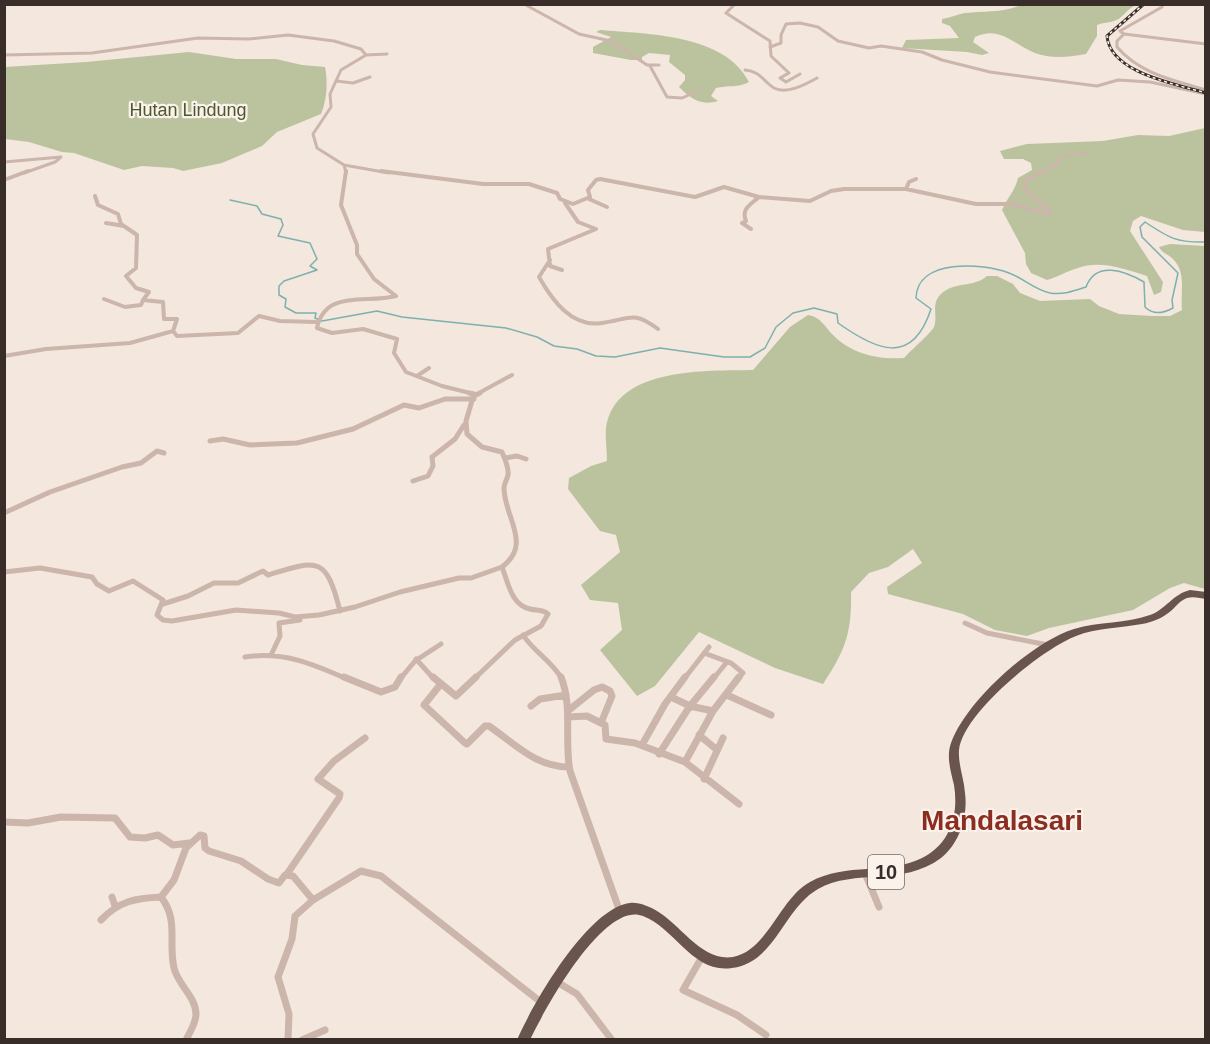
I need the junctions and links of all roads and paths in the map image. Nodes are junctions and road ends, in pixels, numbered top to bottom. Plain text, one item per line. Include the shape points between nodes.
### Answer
1 (524, 4) edge
2 (735, 4) edge
3 (1163, 4) edge
4 (1124, 34) junction
5 (1206, 44) edge
6 (770, 47) junction
7 (374, 53) junction
8 (387, 54) dead end
9 (4, 55) edge
10 (366, 55) junction
11 (381, 58) dead end
12 (659, 65) dead end
13 (650, 66) junction
14 (745, 70) dead end
15 (800, 74) dead end
16 (370, 77) dead end
17 (817, 78) dead end
18 (336, 81) junction
19 (771, 82) junction
20 (786, 82) junction
21 (700, 90) dead end
22 (1206, 92) edge
23 (1086, 153) dead end
24 (4, 162) edge
25 (344, 165) junction
26 (916, 179) dead end
27 (4, 180) edge
28 (906, 189) junction
29 (95, 196) dead end
30 (759, 197) junction
31 (589, 199) junction
32 (565, 203) junction
33 (607, 207) dead end
34 (106, 223) dead end
35 (126, 226) junction
36 (751, 229) dead end
37 (550, 260) junction
38 (562, 270) dead end
39 (104, 298) dead end
40 (143, 300) junction
41 (185, 317) dead end
42 (318, 319) junction
43 (176, 321) junction
44 (658, 329) dead end
45 (172, 332) junction
46 (4, 356) edge
47 (429, 369) dead end
48 (512, 375) dead end
49 (417, 376) junction
50 (474, 397) junction
51 (464, 423) junction
52 (210, 441) dead end
53 (164, 453) dead end
54 (505, 458) junction
55 (526, 459) dead end
56 (413, 481) dead end
57 (4, 513) edge
58 (502, 567) junction
59 (4, 572) edge
60 (1206, 596) edge
61 (163, 603) junction
62 (340, 611) junction
63 (313, 616) junction
64 (965, 623) dead end
65 (523, 635) junction
66 (441, 644) dead end
67 (1048, 645) junction
68 (710, 647) dead end
69 (704, 653) junction
70 (271, 655) junction
71 (245, 657) dead end
72 (416, 659) junction
73 (727, 662) junction
74 (440, 685) junction
75 (727, 694) junction
76 (566, 695) junction
77 (670, 696) junction
78 (531, 706) dead end
79 (690, 706) junction
80 (713, 711) junction
81 (568, 714) junction
82 (771, 715) dead end
83 (601, 723) junction
84 (699, 735) junction
85 (365, 738) dead end
86 (723, 738) dead end
87 (642, 745) junction
88 (716, 749) junction
89 (659, 754) junction
90 (685, 762) junction
91 (569, 767) junction
92 (704, 779) junction
93 (739, 804) dead end
94 (4, 822) edge
95 (189, 843) junction
96 (865, 873) junction
97 (287, 874) junction
98 (112, 897) dead end
99 (158, 897) junction
100 (313, 900) junction
101 (879, 907) dead end
102 (112, 908) junction
103 (620, 912) junction
104 (100, 916) dead end
105 (703, 955) junction
106 (555, 981) junction
107 (542, 1003) junction
108 (325, 1030) dead end
109 (766, 1035) dead end
110 (186, 1040) edge
111 (288, 1040) edge
112 (302, 1040) edge
113 (523, 1040) edge
114 (612, 1040) edge

1 - 13 street via 579,34 611,41
2 - 6 street via 726,13 769,40
3 - 4 street via 1120,31
4 - 5 street
4 - 22 street via 1117,47 1132,62
6 - 20 street via 774,60 789,73 780,78
6 - 22 street via 782,43 786,24 800,23 819,28 842,42 922,52 990,72 1097,86 1117,81 1158,82
7 - 8 street
7 - 10 street
7 - 11 street
9 - 10 street via 92,53 198,38 288,35 334,41 361,49
10 - 18 street via 342,69
12 - 13 street
13 - 21 street via 668,97 682,98
14 - 19 street via 757,72
15 - 20 street
16 - 18 street via 354,83
17 - 19 street via 800,87 784,89 775,88
18 - 25 street via 330,94 331,107 312,138 317,148
19 - 20 street
23 - 28 street via 1061,156 1054,166 1025,181 1028,192 1050,210 1048,214 1014,204 976,204
24 - 27 street via 62,157
25 - 32 street via 412,177 529,184 557,193
25 - 42 street via 342,206 357,254 375,280 396,296 342,301 325,308
26 - 28 street
28 - 30 street via 844,189 812,201
29 - 35 street via 98,205 118,214 121,224
30 - 31 street via 726,187 693,197 598,179 588,190
30 - 36 street via 743,214 746,220 742,224
31 - 32 street
31 - 33 street
32 - 37 street via 578,222 596,229 548,249
34 - 35 street
35 - 40 street via 138,237 136,268 126,276 136,288 149,292
37 - 38 street via 550,266
37 - 44 street via 539,277 561,309 597,324 614,317 641,317
39 - 40 street via 125,307 141,305
40 - 43 street via 163,302 164,319
41 - 43 street
42 - 45 street via 283,321 259,316 238,333 177,336
42 - 49 street via 317,328 326,332 363,329 397,339 394,353 401,368
43 - 45 street
45 - 46 street via 130,344 44,349
47 - 49 street
48 - 50 street
49 - 50 street via 473,393
50 - 51 street
50 - 52 street via 429,402 419,408 404,405 353,429 296,444
51 - 54 street via 466,434 473,441 499,449
51 - 56 street via 458,436 432,456 428,476
53 - 57 street via 157,451 141,463 50,492
54 - 55 street
54 - 58 street via 508,473 504,486 515,527 516,550 512,561
58 - 62 street
58 - 65 street via 510,592 523,606 548,614 541,626
59 - 61 street via 60,570 92,577 109,591 131,580
60 - 67 highway, 10 via 1182,595 1159,615 1077,631
61 - 62 street via 214,583 238,583 263,571 268,575 314,563 322,567
61 - 63 street via 157,615 166,621 236,610
62 - 63 street
63 - 70 street via 279,623 280,636
64 - 67 street via 987,633
65 - 74 street via 459,698
65 - 76 street via 558,670
66 - 72 street
67 - 96 highway, 10 via 985,697 961,731 954,756 960,794 958,823 946,847 926,862 909,868
68 - 69 street
69 - 73 street
69 - 77 street
70 - 71 street
70 - 72 street via 312,665 379,692 395,687
72 - 74 street
73 - 75 street via 743,672
73 - 79 street
74 - 91 street via 424,705 465,743 489,726 548,767
75 - 80 street
75 - 82 street
76 - 78 street via 545,696
76 - 81 street
77 - 79 street
77 - 87 street
79 - 80 street
79 - 89 street
80 - 84 street
81 - 83 street via 587,716
81 - 83 street via 602,687 612,696
81 - 91 street
83 - 87 street via 606,727 606,739
84 - 88 street
84 - 90 street
85 - 97 street via 334,761 318,779 340,794 339,798
86 - 88 street
87 - 89 street
88 - 92 street
89 - 90 street
90 - 92 street
91 - 103 street
92 - 93 street
94 - 95 street via 115,818 130,837 158,835 173,845
95 - 97 street via 204,836 209,852 241,861 276,883
95 - 99 street via 175,877
96 - 101 street
96 - 105 highway, 10 via 841,875 807,890 795,900 770,936 737,962 722,963
97 - 100 street
98 - 102 street
99 - 102 street via 135,897
99 - 110 street via 166,904 174,928 177,976 196,1007
100 - 107 street via 361,871 378,874
100 - 111 street via 295,916 292,939 279,970 289,1014
102 - 104 street
103 - 105 highway, 10 via 629,908 649,912
103 - 106 highway via 602,925
105 - 109 street via 684,992 737,1015
106 - 107 highway
106 - 114 street via 577,994
107 - 113 highway
108 - 112 street

